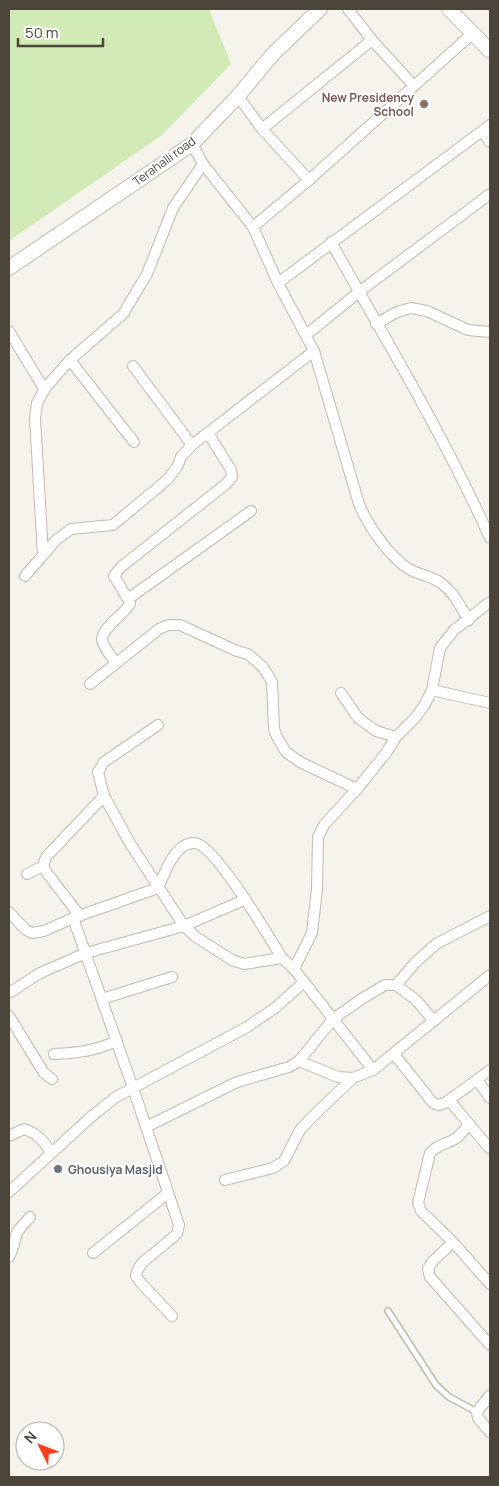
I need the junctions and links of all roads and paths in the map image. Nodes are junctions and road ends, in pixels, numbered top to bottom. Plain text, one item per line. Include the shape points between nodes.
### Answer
1 (320, 9) edge
2 (348, 9) edge
3 (454, 11) edge
4 (472, 33) junction
5 (372, 40) junction
6 (490, 51) edge
7 (414, 86) junction
8 (238, 96) junction
9 (486, 128) edge
10 (262, 129) junction
11 (490, 142) edge
12 (192, 144) junction
13 (203, 164) junction
14 (309, 180) junction
15 (490, 194) edge
16 (253, 227) junction
17 (331, 242) junction
18 (9, 268) edge
19 (278, 283) junction
20 (359, 292) junction
21 (376, 324) junction
22 (9, 331) edge
23 (490, 332) edge
24 (306, 334) junction
25 (314, 351) junction
26 (70, 360) junction
27 (133, 366) dead end
28 (44, 389) junction
29 (208, 433) junction
30 (134, 442) dead end
31 (192, 445) junction
32 (251, 512) dead end
33 (490, 538) edge
34 (43, 555) junction
35 (25, 576) dead end
36 (128, 599) junction
37 (490, 602) edge
38 (469, 620) junction
39 (116, 663) junction
40 (90, 684) dead end
41 (432, 690) junction
42 (341, 693) dead end
43 (490, 703) edge
44 (158, 724) dead end
45 (396, 737) junction
46 (357, 789) junction
47 (104, 796) junction
48 (43, 866) junction
49 (27, 874) dead end
50 (158, 888) junction
51 (244, 900) junction
52 (9, 912) edge
53 (490, 916) edge
54 (76, 917) junction
55 (184, 926) junction
56 (86, 953) junction
57 (282, 958) junction
58 (294, 969) junction
59 (490, 975) edge
60 (172, 977) dead end
61 (304, 982) junction
62 (396, 985) junction
63 (9, 993) edge
64 (102, 999) junction
65 (9, 1016) edge
66 (333, 1019) junction
67 (434, 1021) junction
68 (117, 1041) junction
69 (54, 1054) dead end
70 (394, 1054) junction
71 (299, 1061) junction
72 (373, 1070) junction
73 (490, 1070) edge
74 (353, 1078) junction
75 (52, 1079) dead end
76 (477, 1080) junction
77 (133, 1088) junction
78 (490, 1098) edge
79 (449, 1100) junction
80 (469, 1124) junction
81 (146, 1127) junction
82 (11, 1131) edge
83 (490, 1149) edge
84 (51, 1153) junction
85 (225, 1180) dead end
86 (9, 1192) edge
87 (168, 1193) junction
88 (30, 1217) dead end
89 (453, 1242) junction
90 (94, 1253) dead end
91 (9, 1256) edge
92 (490, 1283) edge
93 (388, 1311) dead end
94 (172, 1316) dead end
95 (490, 1345) edge
96 (490, 1395) edge
97 (477, 1412) junction
98 (490, 1432) edge

1 - 8 street, Terahalli road via 273,54
2 - 5 street
3 - 4 street
4 - 6 street
4 - 7 street
5 - 7 street
5 - 10 street
7 - 14 street
8 - 10 street
8 - 12 street, Terahalli road
9 - 11 street
9 - 17 street
10 - 14 street
12 - 13 street
12 - 18 street, Terahalli road
13 - 16 street
13 - 26 street via 173,208 147,274 123,314
14 - 16 street
15 - 20 street
16 - 19 street
17 - 19 street
17 - 20 street
19 - 24 street
20 - 21 street
20 - 24 street
21 - 23 street via 410,308 427,311 468,330
21 - 33 street via 463,480
22 - 28 street
24 - 25 street
25 - 29 street
25 - 38 street via 366,520 408,569 440,582 454,595
26 - 28 street
26 - 30 street
27 - 31 street
28 - 34 street via 35,418
29 - 31 street
29 - 36 street via 232,477 121,567 114,576
31 - 34 street via 168,479 113,525 71,529
32 - 36 street
34 - 35 street
36 - 39 street via 127,609 102,638
37 - 38 street
38 - 41 street via 454,630 440,648
39 - 40 street
39 - 46 street via 168,625 180,625 248,654 263,667 272,682 274,729 286,752
41 - 43 street
41 - 45 street via 415,718
42 - 45 street via 358,718 376,731
44 - 47 street via 104,762 98,772
45 - 46 street
46 - 58 street via 332,814 318,837 312,933
47 - 48 street via 46,857
47 - 50 street
48 - 49 street
48 - 54 street
50 - 51 street via 173,856 185,845 194,843 205,848 224,869
50 - 54 street
50 - 55 street
51 - 55 street
51 - 57 street
52 - 54 street via 32,933
53 - 62 street via 436,944
54 - 56 street
55 - 56 street
55 - 57 street via 232,960 244,964
56 - 63 street via 40,972
56 - 64 street
57 - 58 street
58 - 61 street
59 - 67 street
60 - 64 street
61 - 66 street
61 - 77 street via 275,1008 247,1026
62 - 66 street via 385,985
62 - 67 street via 416,1000
64 - 68 street
65 - 75 street via 44,1074
66 - 71 street
66 - 72 street
67 - 70 street
68 - 69 street via 96,1050
68 - 77 street
70 - 72 street
70 - 79 street via 434,1103 439,1105
71 - 74 street via 338,1077
71 - 81 street via 277,1072 237,1082
72 - 74 street
73 - 76 street
74 - 85 street via 300,1130 284,1161 273,1168
76 - 78 street
76 - 79 street
77 - 81 street
77 - 84 street via 92,1116
79 - 80 street
80 - 83 street
80 - 89 street via 456,1139 435,1147 430,1153 418,1203 421,1212
81 - 87 street
82 - 84 street via 24,1129 33,1132
84 - 86 street
87 - 90 street
87 - 94 street via 179,1225 177,1234 142,1263 136,1276
88 - 91 street via 17,1232
89 - 92 street
89 - 95 street via 432,1262 428,1269 430,1277
93 - 97 lane via 436,1385 449,1397
96 - 97 street
97 - 98 street

